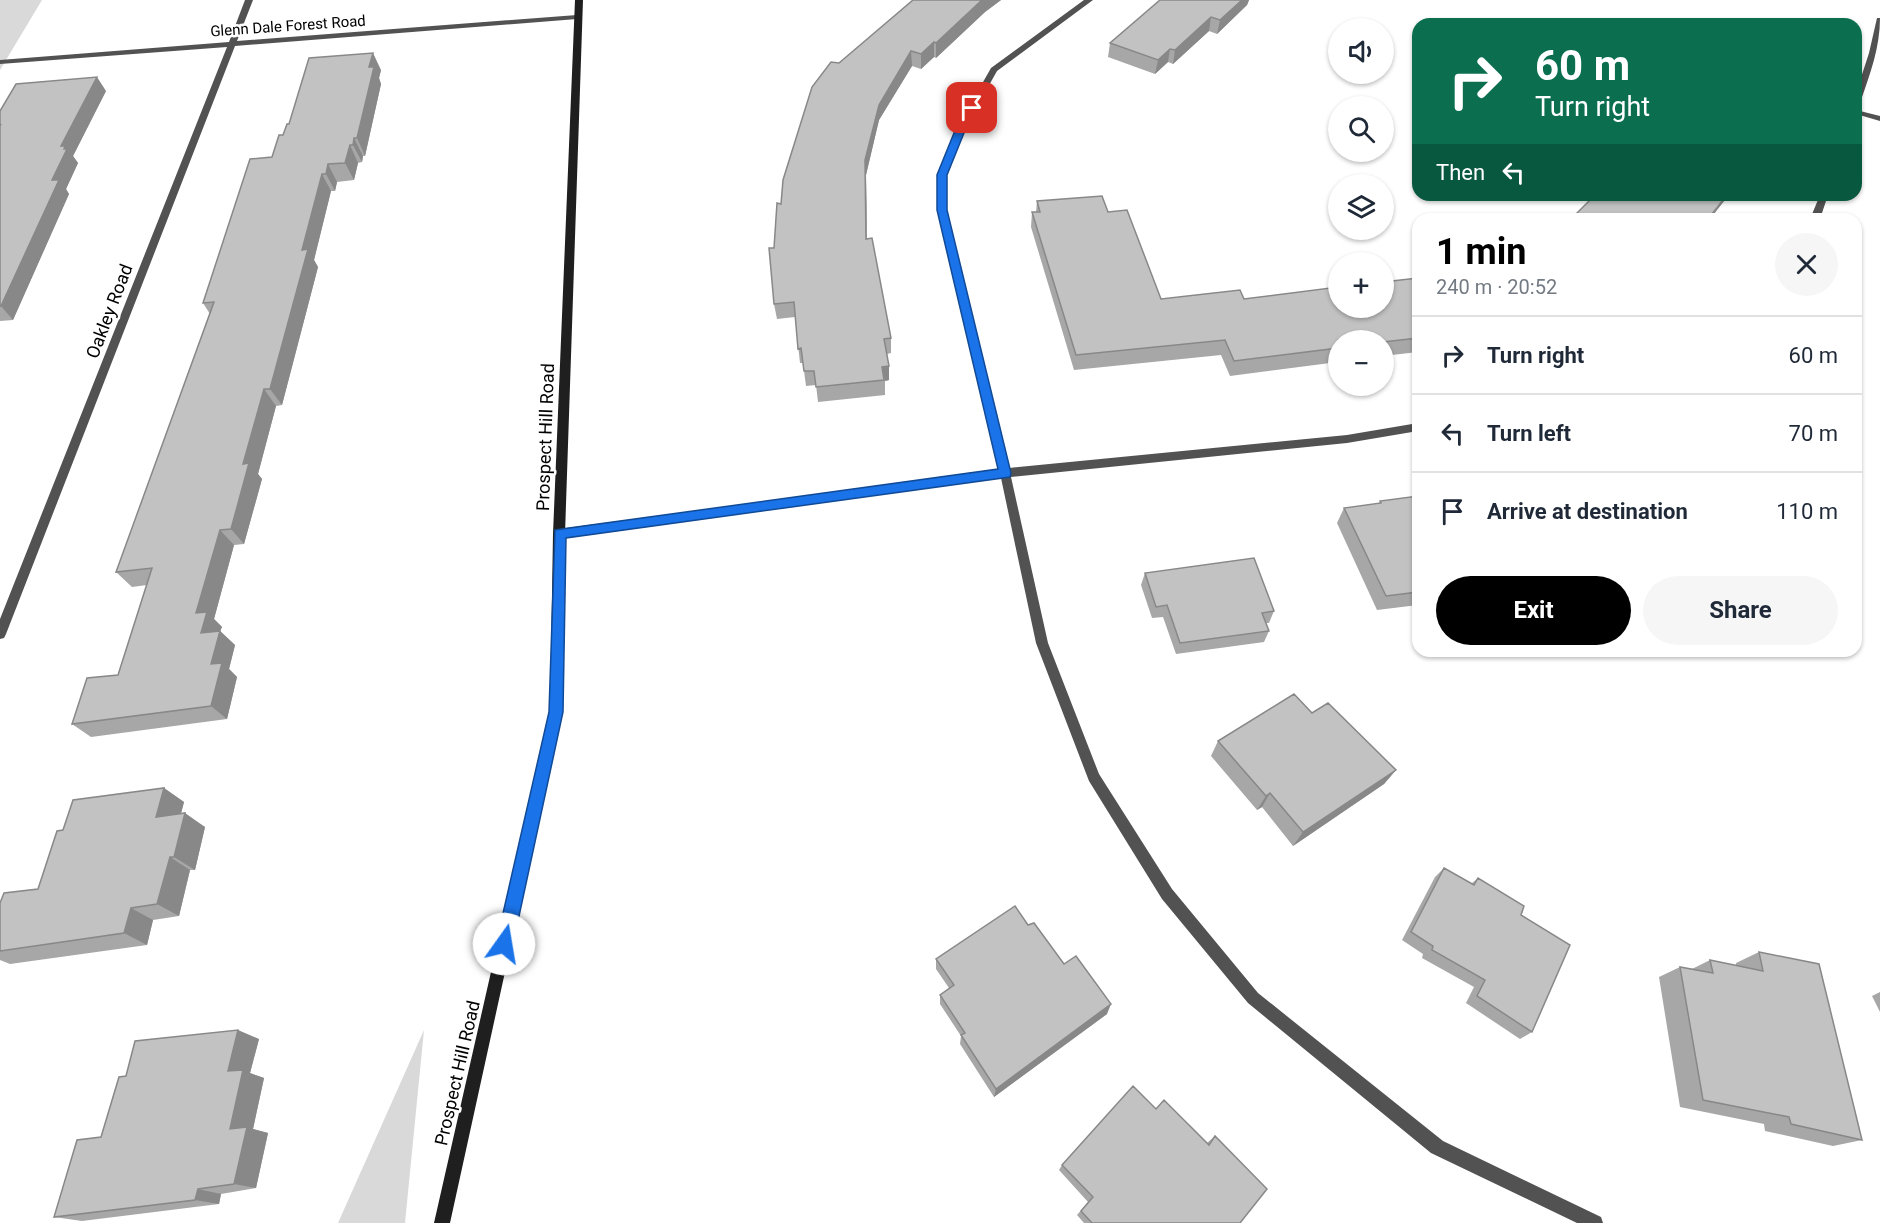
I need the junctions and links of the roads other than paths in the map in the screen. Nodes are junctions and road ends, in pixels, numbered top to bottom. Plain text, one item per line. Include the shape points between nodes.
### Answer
1 (249, 0) edge
2 (579, 0) edge
3 (1089, 0) edge
4 (577, 17) junction
5 (1880, 20) edge
6 (232, 44) junction
7 (0, 62) edge
8 (1862, 86) edge
9 (1862, 114) edge
10 (1880, 119) edge
11 (1412, 428) edge
12 (1005, 473) junction
13 (559, 534) junction
14 (0, 634) edge
15 (442, 1223) edge
16 (1595, 1223) edge

1 - 6 street, Oakley Road
2 - 4 street, Prospect Hill Road
3 - 12 street via 994,69 961,128 942,175 942,210
4 - 6 street, Glenn Dale Forest Road
4 - 13 street, Prospect Hill Road
5 - 8 street
6 - 7 street, Glenn Dale Forest Road
6 - 14 street, Oakley Road
9 - 10 street
11 - 12 street via 1347,439
12 - 13 street
12 - 16 street via 1042,643 1089,766 1167,894 1253,998 1437,1147
13 - 15 street, Prospect Hill Road via 556,712

